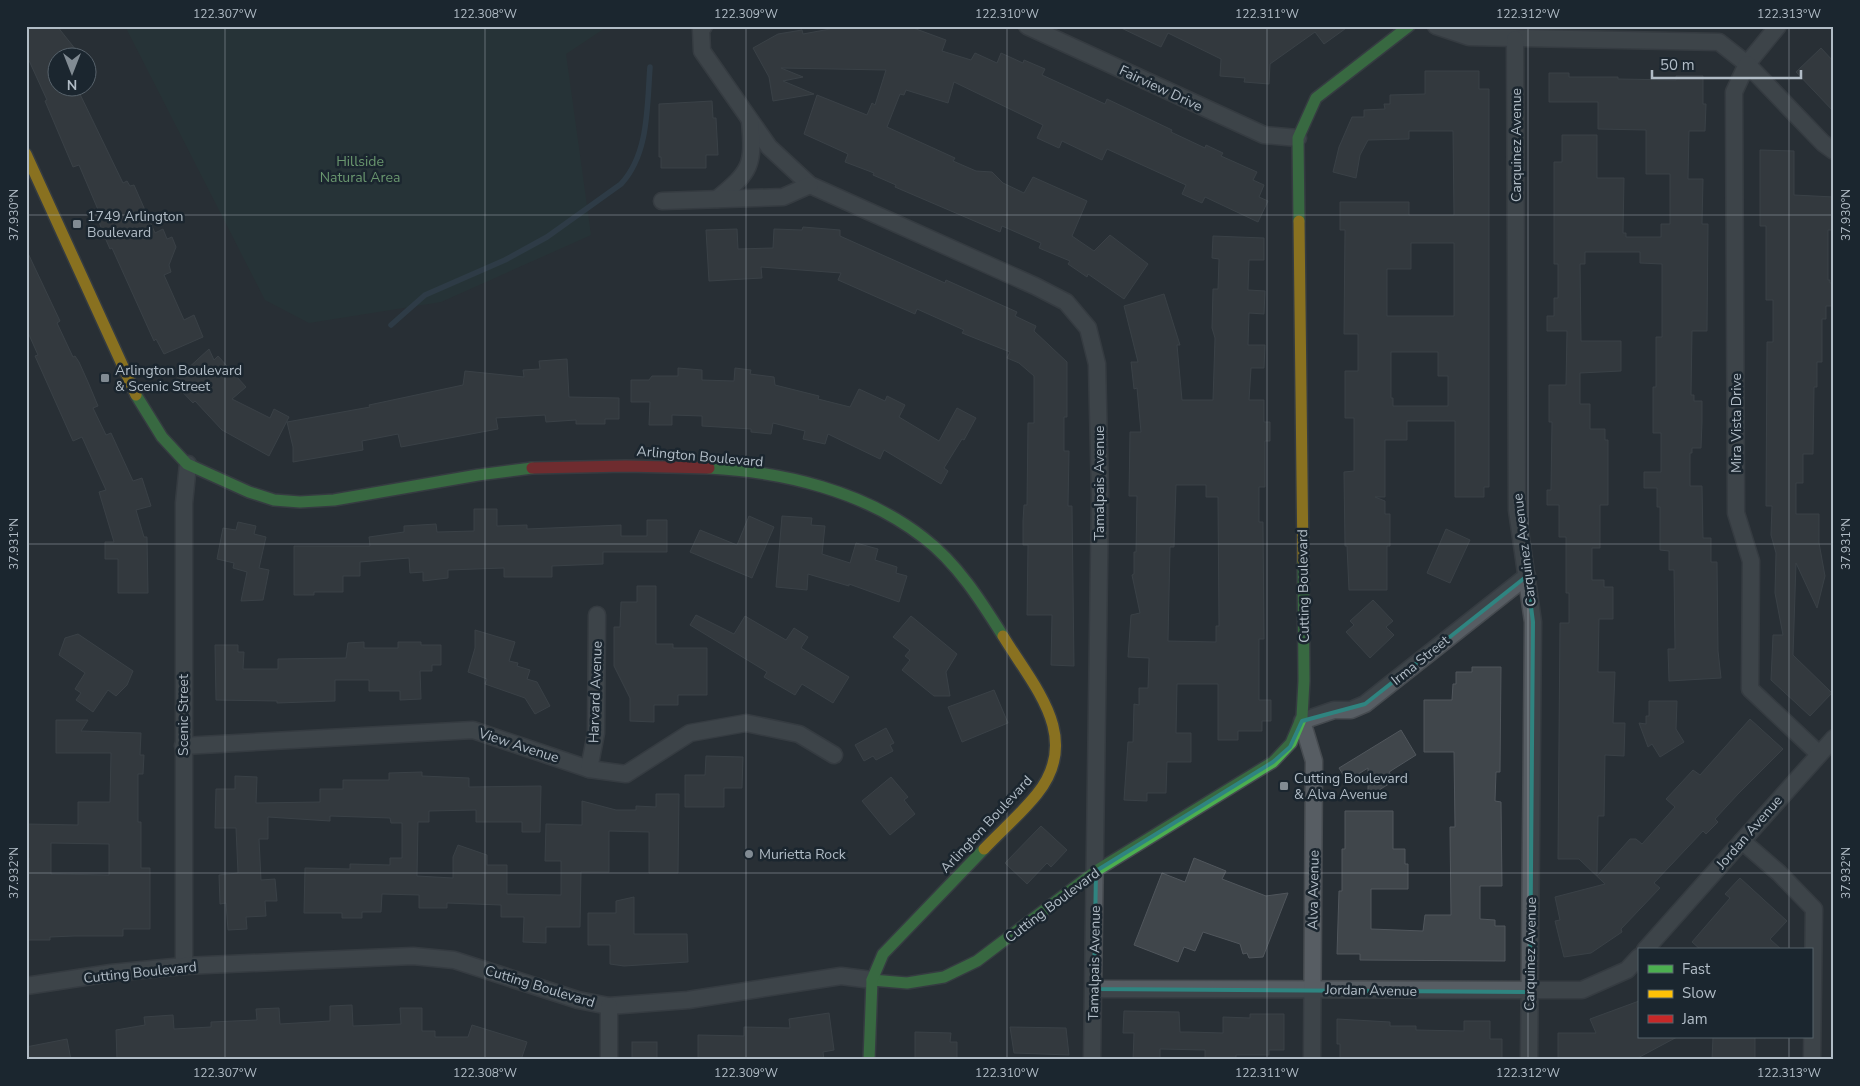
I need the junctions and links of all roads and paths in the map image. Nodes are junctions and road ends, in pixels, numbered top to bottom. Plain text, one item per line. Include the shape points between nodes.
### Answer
1 (704, 26) edge
2 (1027, 26) edge
3 (1409, 26) edge
4 (1436, 26) edge
5 (1778, 26) edge
6 (1516, 39) junction
7 (1747, 64) junction
8 (750, 122) junction
9 (1298, 138) junction
10 (1834, 151) edge
11 (26, 154) edge
12 (810, 185) junction
13 (717, 199) junction
14 (662, 201) dead end
15 (188, 464) junction
16 (1527, 576) junction
17 (597, 615) dead end
18 (1302, 721) junction
19 (1834, 738) edge
20 (183, 746) junction
21 (1818, 753) junction
22 (834, 755) dead end
23 (589, 769) junction
24 (1742, 841) junction
25 (1096, 871) junction
26 (1647, 948) edge
27 (1638, 958) edge
28 (184, 966) junction
29 (872, 980) junction
30 (26, 986) edge
31 (1094, 989) junction
32 (1311, 989) junction
33 (1530, 992) junction
34 (609, 1006) junction
35 (609, 1060) edge
36 (869, 1060) edge
37 (1092, 1060) edge
38 (1312, 1060) edge
39 (1529, 1060) edge
40 (1812, 1060) edge

1 - 8 street, Tamalpais Avenue via 701,30 702,51
2 - 9 street, Fairview Drive via 1264,135
3 - 9 main road, Cutting Boulevard via 1316,98
4 - 6 street via 1469,36
5 - 7 street, Mira Vista Drive
6 - 7 street via 1719,42
6 - 16 street, Carquinez Avenue via 1517,510
7 - 10 street
7 - 21 street, Mira Vista Drive via 1734,92 1734,111 1736,513 1751,561 1750,689
8 - 12 street, Tamalpais Avenue via 769,147
8 - 13 street via 752,148 749,167 738,182
9 - 18 main road, Cutting Boulevard
11 - 15 main road, Arlington Boulevard via 141,406 158,432
12 - 13 street via 783,197
12 - 25 street, Tamalpais Avenue via 1035,286 1066,302 1088,328 1097,364 1100,486
13 - 14 street
15 - 20 street, Scenic Street via 184,503
15 - 29 main road, Arlington Boulevard via 244,491 282,501 319,502 520,469 642,465 730,471 811,483 863,500 914,530 948,560 986,610 1052,717 1058,748 1049,779 882,954
16 - 18 street, Irma Street via 1365,704
16 - 33 street, Carquinez Avenue via 1533,622
17 - 23 street, Harvard Avenue via 596,733
18 - 25 main road, Cutting Boulevard via 1290,747 1272,762
18 - 32 street, Alva Avenue via 1314,761
19 - 21 street, Jordan Avenue
20 - 23 street, View Avenue via 473,730
20 - 28 street, Scenic Street
21 - 24 street, Jordan Avenue
22 - 23 street, View Avenue via 799,734 746,723 690,733 626,774
24 - 26 street, Jordan Avenue
24 - 40 street via 1779,872 1814,909
25 - 29 main road, Cutting Boulevard via 977,961 944,977 907,984
25 - 31 street, Tamalpais Avenue
27 - 33 street, Jordan Avenue via 1627,970 1582,990
28 - 30 street, Cutting Boulevard
28 - 34 street, Cutting Boulevard via 413,956 454,960 578,1000
29 - 34 street, Cutting Boulevard via 840,976 688,1000
29 - 36 main road, Arlington Boulevard
31 - 32 street, Jordan Avenue
31 - 37 street, Tamalpais Avenue
32 - 33 street, Jordan Avenue
32 - 38 street, Alva Avenue
33 - 39 street, Carquinez Avenue
34 - 35 street

